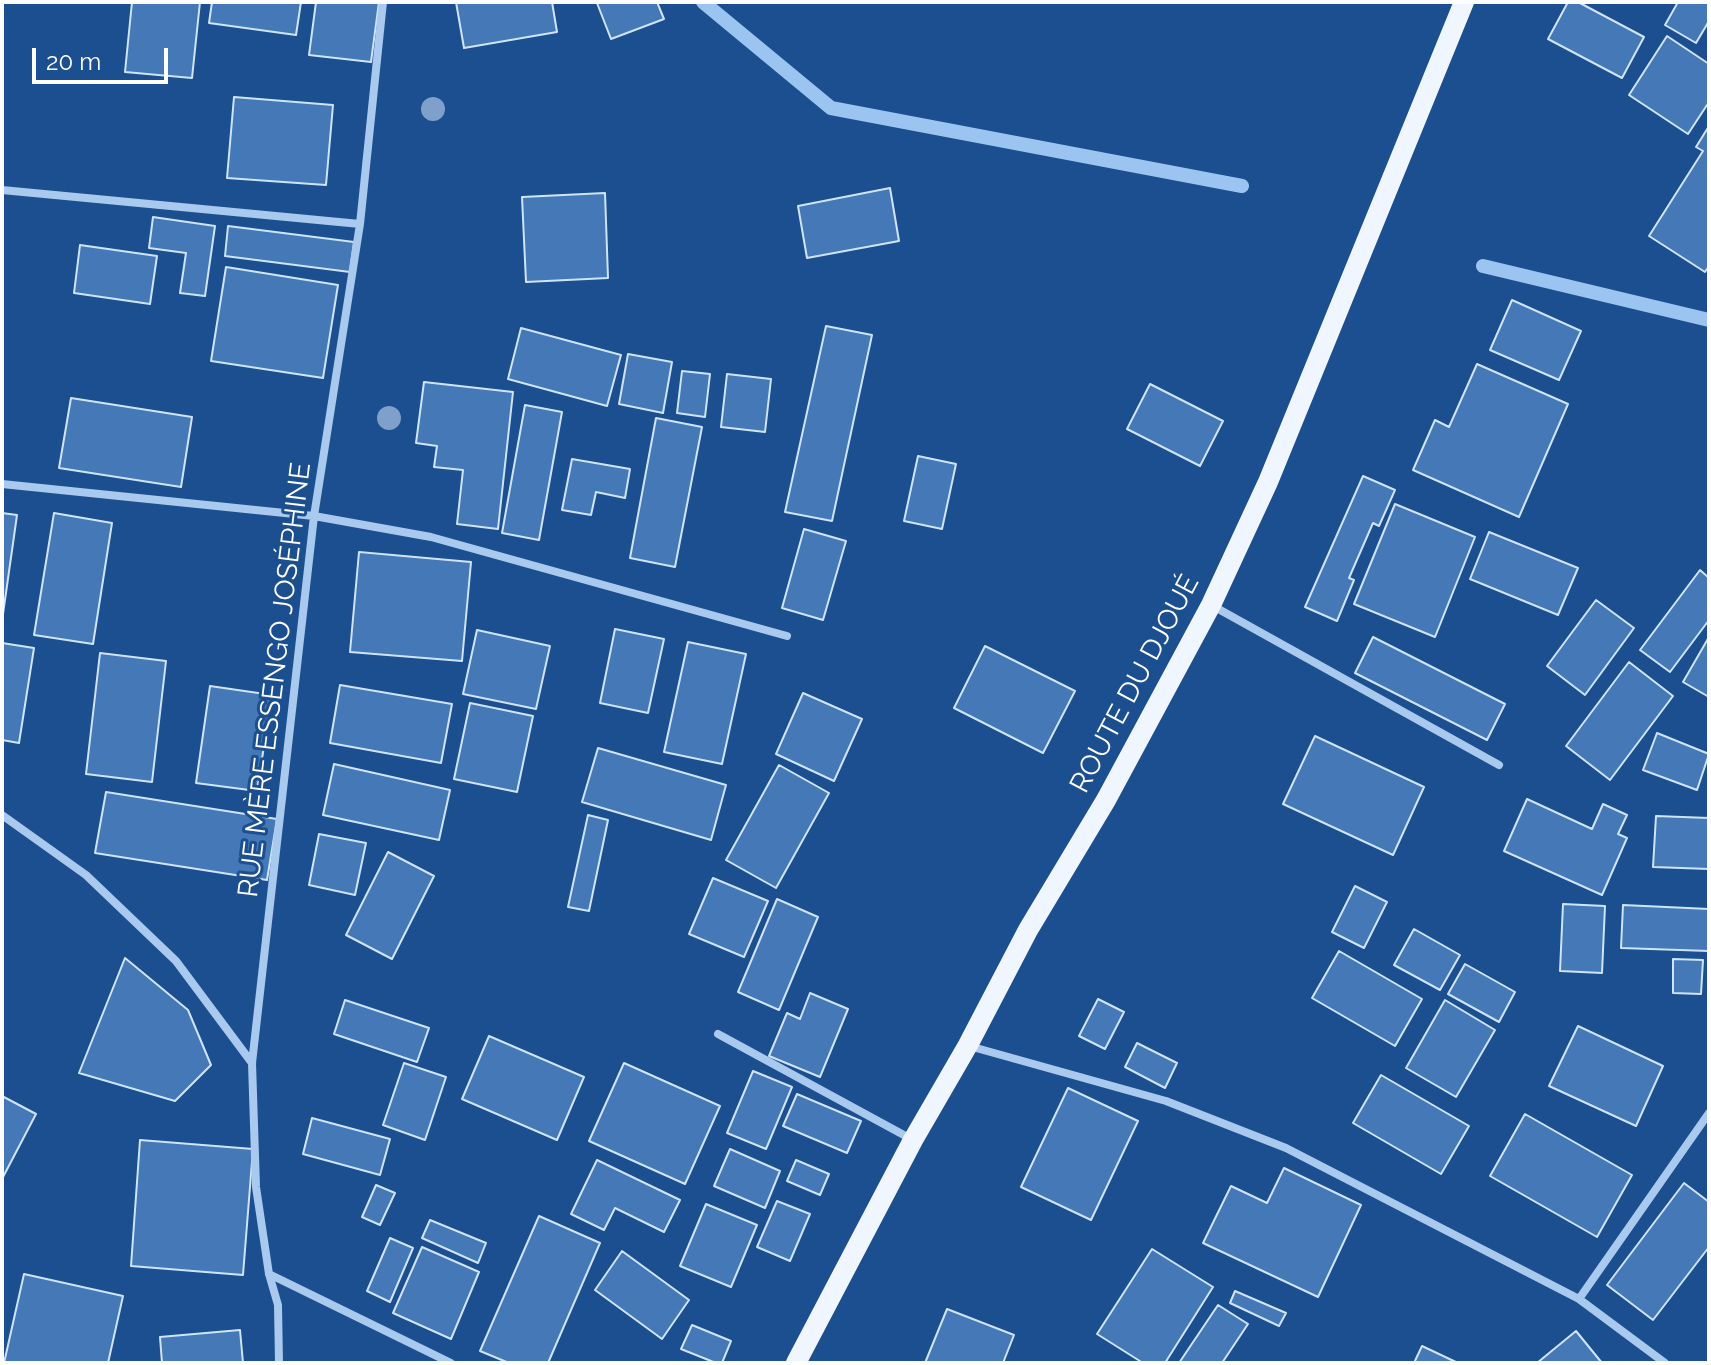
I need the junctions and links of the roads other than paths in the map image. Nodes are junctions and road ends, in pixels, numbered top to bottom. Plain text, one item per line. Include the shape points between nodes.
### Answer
1 (383, 2) edge
2 (1464, 2) edge
3 (2, 190) edge
4 (360, 224) junction
5 (2, 484) edge
6 (314, 516) junction
7 (1211, 605) junction
8 (787, 636) dead end
9 (1499, 765) dead end
10 (2, 815) edge
11 (718, 1034) dead end
12 (968, 1045) junction
13 (252, 1063) junction
14 (1709, 1113) edge
15 (913, 1140) junction
16 (269, 1274) junction
17 (1579, 1299) junction
18 (279, 1363) edge
19 (451, 1363) edge
20 (796, 1363) edge
21 (1665, 1363) edge

1 - 4 street, RUE MÈRE ESSENGO JOSÉPHINE
2 - 7 main road, ROUTE DU DJOUÉ via 1268,482
3 - 4 street
4 - 6 street, RUE MÈRE ESSENGO JOSÉPHINE
5 - 6 street
6 - 8 street via 431,537
6 - 13 street, RUE MÈRE ESSENGO JOSÉPHINE
7 - 9 street
7 - 12 main road, ROUTE DU DJOUÉ
10 - 13 street via 86,875 176,961
11 - 15 street
12 - 15 main road, ROUTE DU DJOUÉ
12 - 17 street via 1166,1101 1286,1148
13 - 16 street, RUE MÈRE ESSENGO JOSÉPHINE via 256,1187
14 - 17 street
15 - 20 main road, ROUTE DU DJOUÉ
16 - 18 street, RUE MÈRE ESSENGO JOSÉPHINE via 278,1305
16 - 19 street
17 - 21 street

